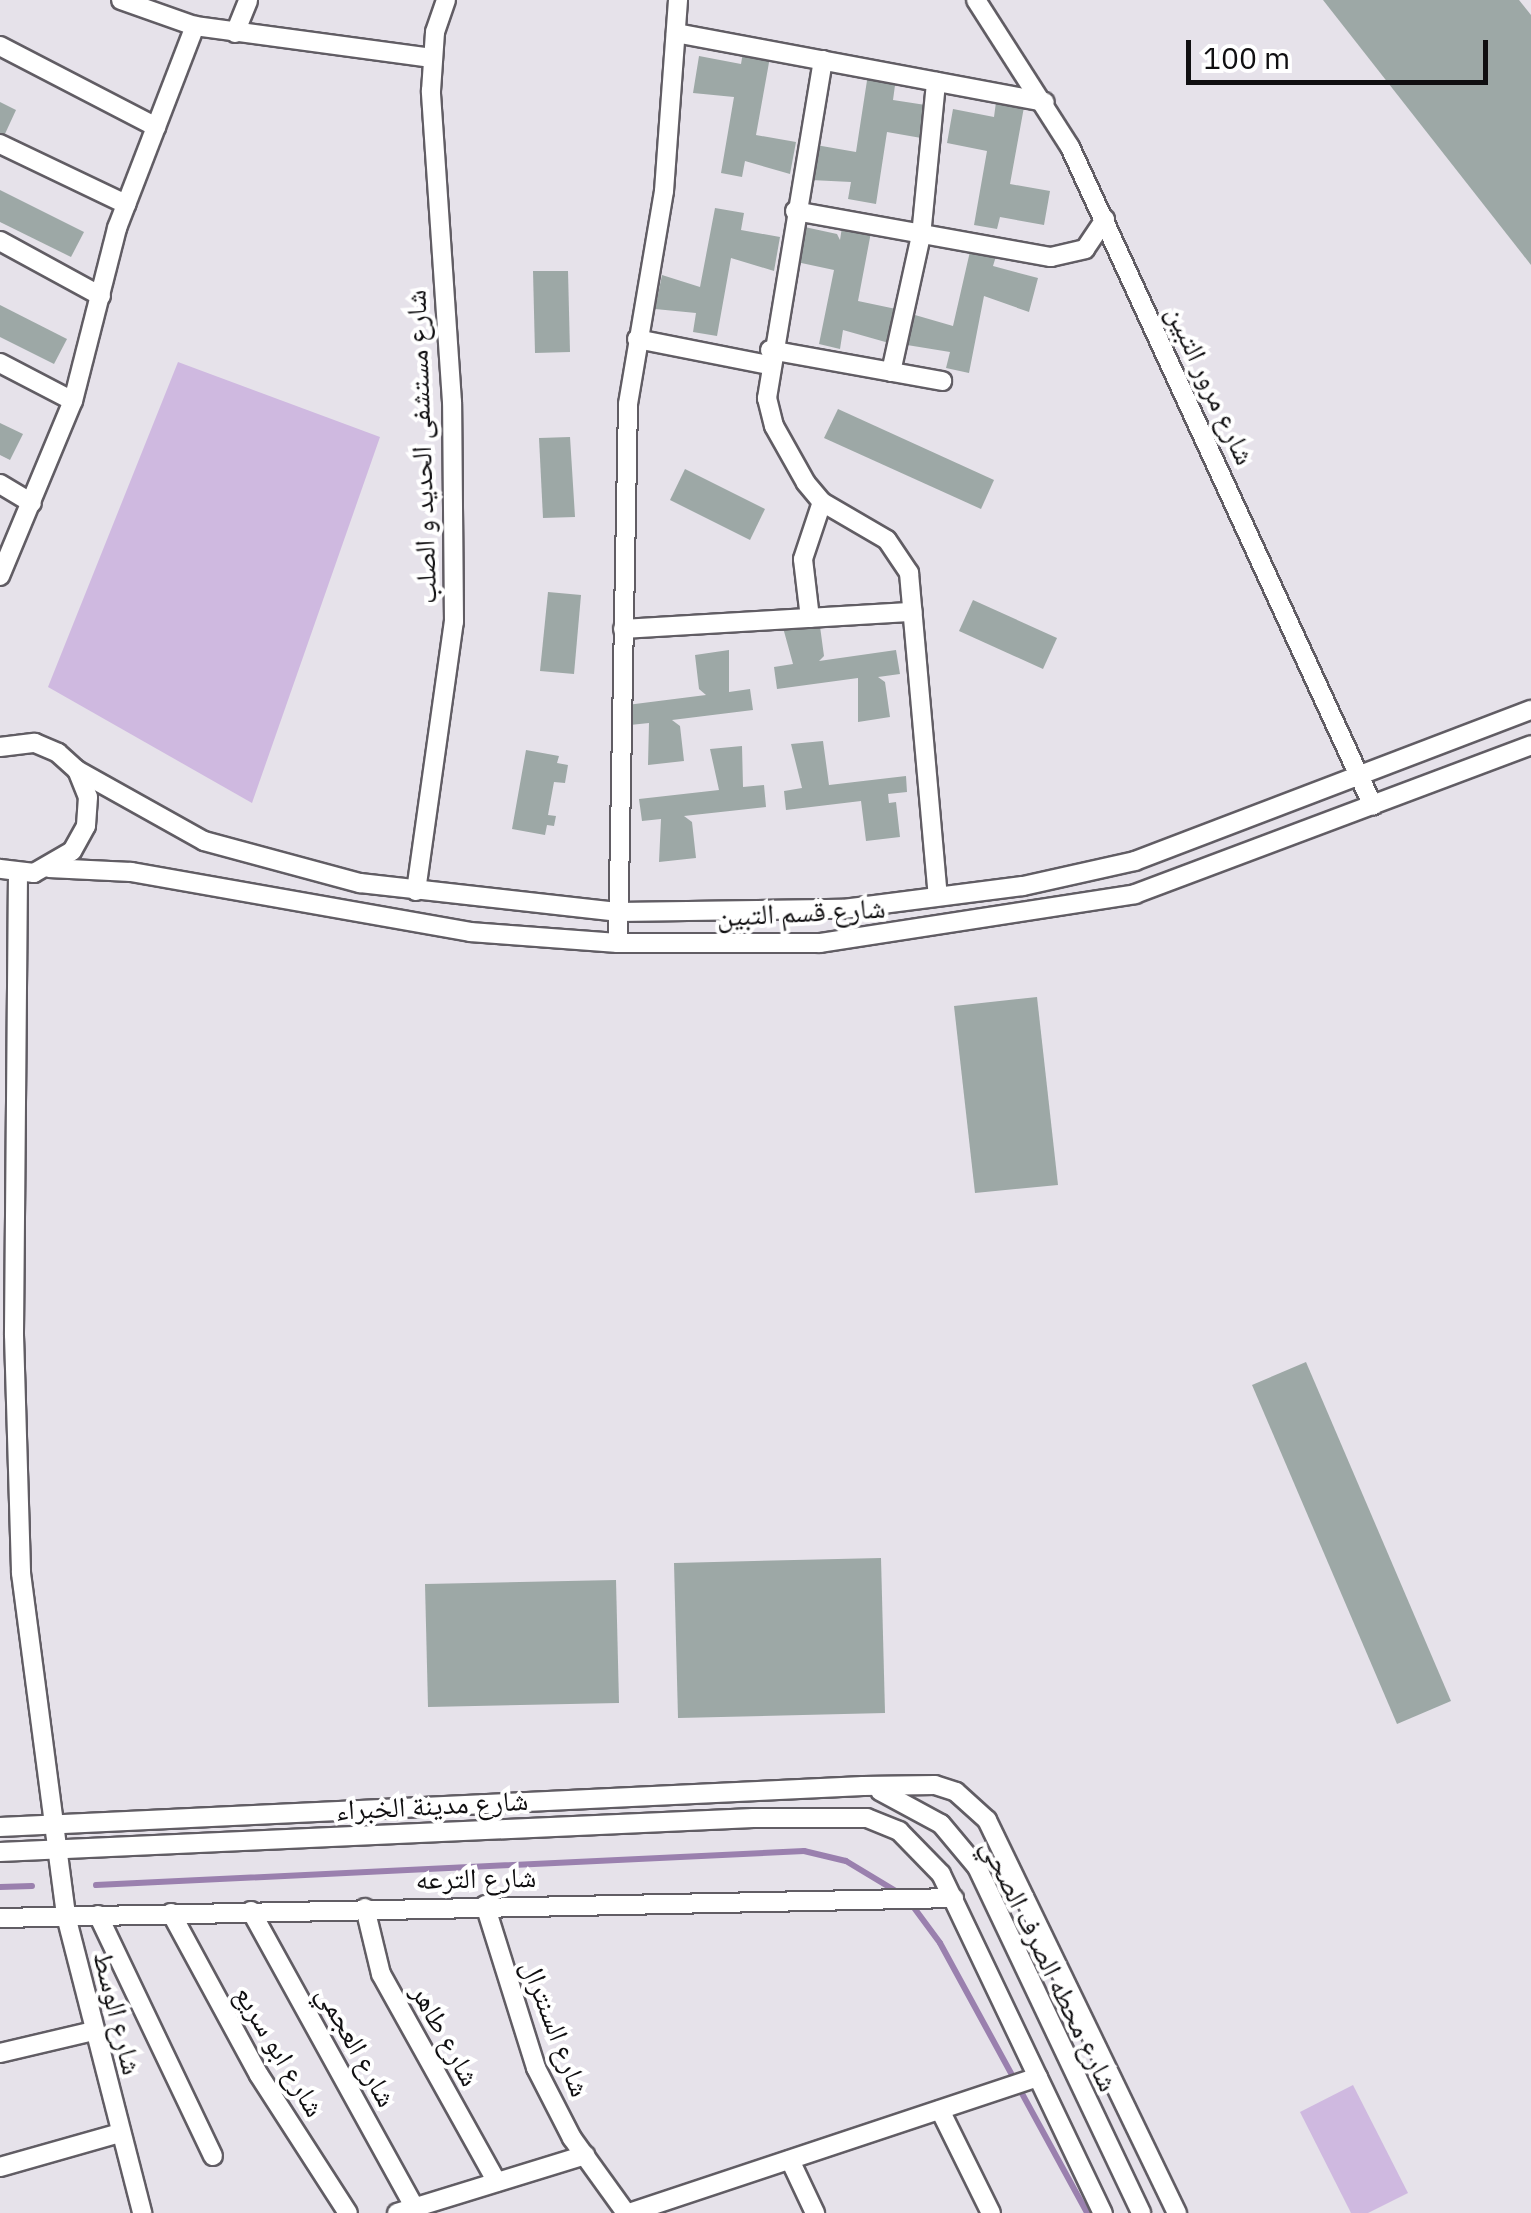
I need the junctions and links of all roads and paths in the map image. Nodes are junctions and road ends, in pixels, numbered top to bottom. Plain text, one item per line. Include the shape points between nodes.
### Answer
1 (121, 0) edge
2 (248, 0) edge
3 (446, 0) edge
4 (678, 0) edge
5 (976, 0) edge
6 (194, 26) junction
7 (235, 32) junction
8 (676, 33) junction
9 (0, 46) edge
10 (432, 58) junction
11 (823, 60) junction
12 (936, 82) junction
13 (1045, 102) junction
14 (156, 127) junction
15 (0, 144) edge
16 (126, 204) junction
17 (795, 211) junction
18 (1104, 219) junction
19 (921, 236) junction
20 (0, 241) edge
21 (101, 296) junction
22 (637, 340) junction
23 (769, 357) junction
24 (0, 363) edge
25 (892, 372) junction
26 (942, 381) dead end
27 (73, 402) junction
28 (0, 484) edge
29 (32, 502) junction
30 (822, 502) junction
31 (0, 576) edge
32 (914, 612) junction
33 (810, 618) junction
34 (623, 629) junction
35 (1531, 710) edge
36 (3, 741) edge
37 (1531, 745) edge
38 (77, 770) junction
39 (1360, 777) junction
40 (1373, 806) junction
41 (49, 868) junction
42 (9, 871) edge
43 (416, 891) junction
44 (938, 896) junction
45 (619, 912) junction
46 (618, 943) junction
47 (863, 1786) junction
48 (867, 1818) joint
49 (51, 1825) junction
50 (0, 1827) edge
51 (54, 1849) junction
52 (0, 1852) edge
53 (954, 1898) junction
54 (484, 1905) junction
55 (365, 1908) junction
56 (251, 1911) junction
57 (171, 1913) junction
58 (98, 1915) junction
59 (66, 1916) junction
60 (0, 1918) edge
61 (93, 2031) junction
62 (0, 2053) edge
63 (1038, 2077) junction
64 (940, 2110) junction
65 (120, 2134) junction
66 (585, 2155) junction
67 (212, 2156) dead end
68 (790, 2160) junction
69 (0, 2166) edge
70 (497, 2182) junction
71 (454, 2205) edge
72 (406, 2210) edge
73 (142, 2213) edge
74 (348, 2213) edge
75 (627, 2213) edge
76 (815, 2213) edge
77 (991, 2213) edge
78 (1103, 2213) edge
79 (1141, 2213) edge
80 (1176, 2213) edge

1 - 6 street
2 - 7 street
3 - 10 street, شارع مستشفى الحديد و الصلب
4 - 8 street
5 - 13 street, شارع مرور التبين
6 - 7 street
6 - 14 street
7 - 10 street
8 - 11 street
8 - 22 street via 664,191
9 - 14 street
10 - 43 street, شارع مستشفى الحديد و الصلب via 452,402 454,604 447,698
11 - 12 street
11 - 17 street
12 - 13 street
12 - 19 street
13 - 18 street, شارع مرور التبين
14 - 16 street
15 - 16 street
16 - 21 street
17 - 19 street
17 - 23 street
18 - 19 street via 1098,236 1069,256
18 - 39 street, شارع مرور التبين
19 - 25 street
20 - 21 street
21 - 27 street
22 - 23 street
22 - 34 street via 628,404
23 - 25 street
23 - 30 street via 774,426
24 - 27 street
25 - 26 street
27 - 29 street
28 - 29 street
29 - 31 street
30 - 32 street via 888,540 900,555
30 - 33 street via 804,559
32 - 33 street
32 - 44 street
33 - 34 street
34 - 45 street
35 - 39 street, شارع قسم التبين
36 - 38 street, شارع قسم التبين via 47,748
37 - 40 street, شارع قسم التبين
38 - 41 street via 88,797 86,826 72,851
38 - 43 street, شارع قسم التبين via 204,841 307,873
39 - 40 street, شارع مرور التبين
39 - 44 street, شارع قسم التبين via 1136,862
40 - 46 street, شارع قسم التبين via 1171,883 1058,911 820,942
41 - 42 street, شارع قسم التبين
41 - 46 street, شارع قسم التبين via 197,882 470,932
42 - 49 street, شارع الوسط via 16,1492
43 - 45 street, شارع قسم التبين
44 - 45 street, شارع قسم التبين via 843,909
45 - 46 street
47 - 49 street, شارع مدينة الخبراء
47 - 79 street, شارع محطه الصرف الصحي via 918,1807 977,1867
47 - 80 street, شارع مدينة الخبراء via 935,1785 956,1792 987,1820
48 - 51 street, شارع مدينة الخبراء
48 - 53 street, شارع محطه الصرف الصحي via 900,1831 927,1854
49 - 50 street, شارع مدينة الخبراء
49 - 51 street, شارع الوسط
51 - 52 street, شارع مدينة الخبراء
51 - 59 street, شارع الوسط
53 - 54 street, شارع الترعه
53 - 63 street, شارع محطه الصرف الصحي
54 - 55 street, شارع الترعه
54 - 66 street, شارع السنترال via 531,2056
55 - 56 street, شارع الترعه
55 - 70 street, شارع طاهر via 380,1974
56 - 57 street, شارع الترعه
56 - 72 street, شارع العجمي
57 - 58 street, شارع الترعه
57 - 74 street, شارع ابو سريع via 260,2075
58 - 59 street, شارع الترعه
58 - 67 street
59 - 60 street, شارع الترعه
59 - 61 street, شارع الوسط
61 - 62 street
61 - 65 street, شارع الوسط
63 - 64 street
63 - 78 street, شارع محطه الصرف الصحي
64 - 68 street
64 - 77 street
65 - 69 street
65 - 73 street, شارع الوسط
66 - 70 street
66 - 75 street, شارع السنترال
68 - 75 street
68 - 76 street
70 - 71 street
71 - 72 street

